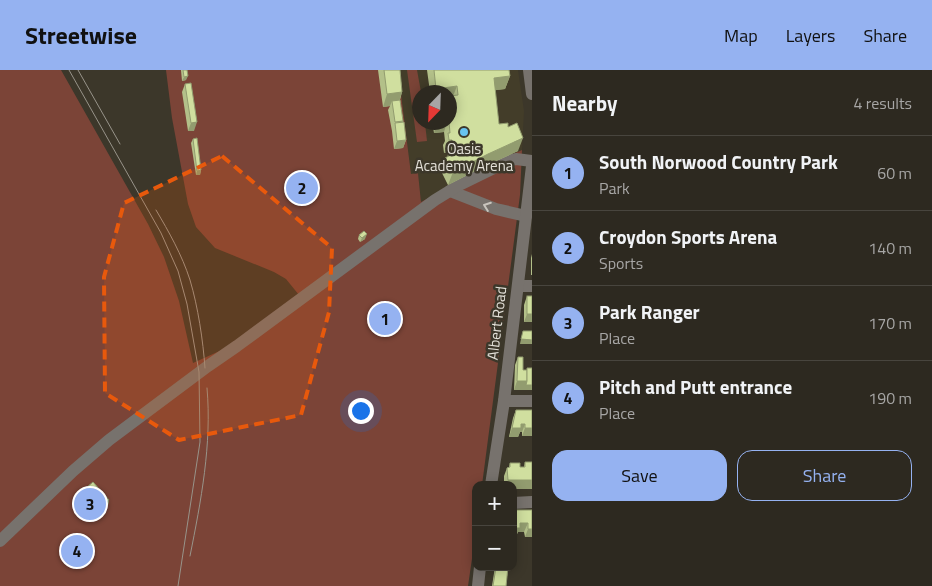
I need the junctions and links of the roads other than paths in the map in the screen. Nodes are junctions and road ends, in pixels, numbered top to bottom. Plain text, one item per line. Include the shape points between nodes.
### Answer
1 (530, 76) edge
2 (532, 94) edge
3 (532, 161) edge
4 (532, 166) edge
5 (530, 189) edge
6 (450, 191) junction
7 (526, 216) junction
8 (518, 286) junction
9 (532, 286) edge
10 (504, 401) junction
11 (532, 401) edge
12 (491, 481) edge
13 (532, 502) edge
14 (517, 503) edge
15 (0, 541) edge
16 (480, 571) edge
17 (478, 586) edge

1 - 2 street
3 - 6 street via 508,161
4 - 5 street, Albert Road
5 - 7 street, Albert Road
7 -> 6 street via 496,209
6 - 15 street via 109,440
7 - 8 street, Albert Road
8 - 9 street
8 - 10 street, Albert Road
10 - 11 street
10 - 12 street, Albert Road
13 - 14 street
16 - 17 street

